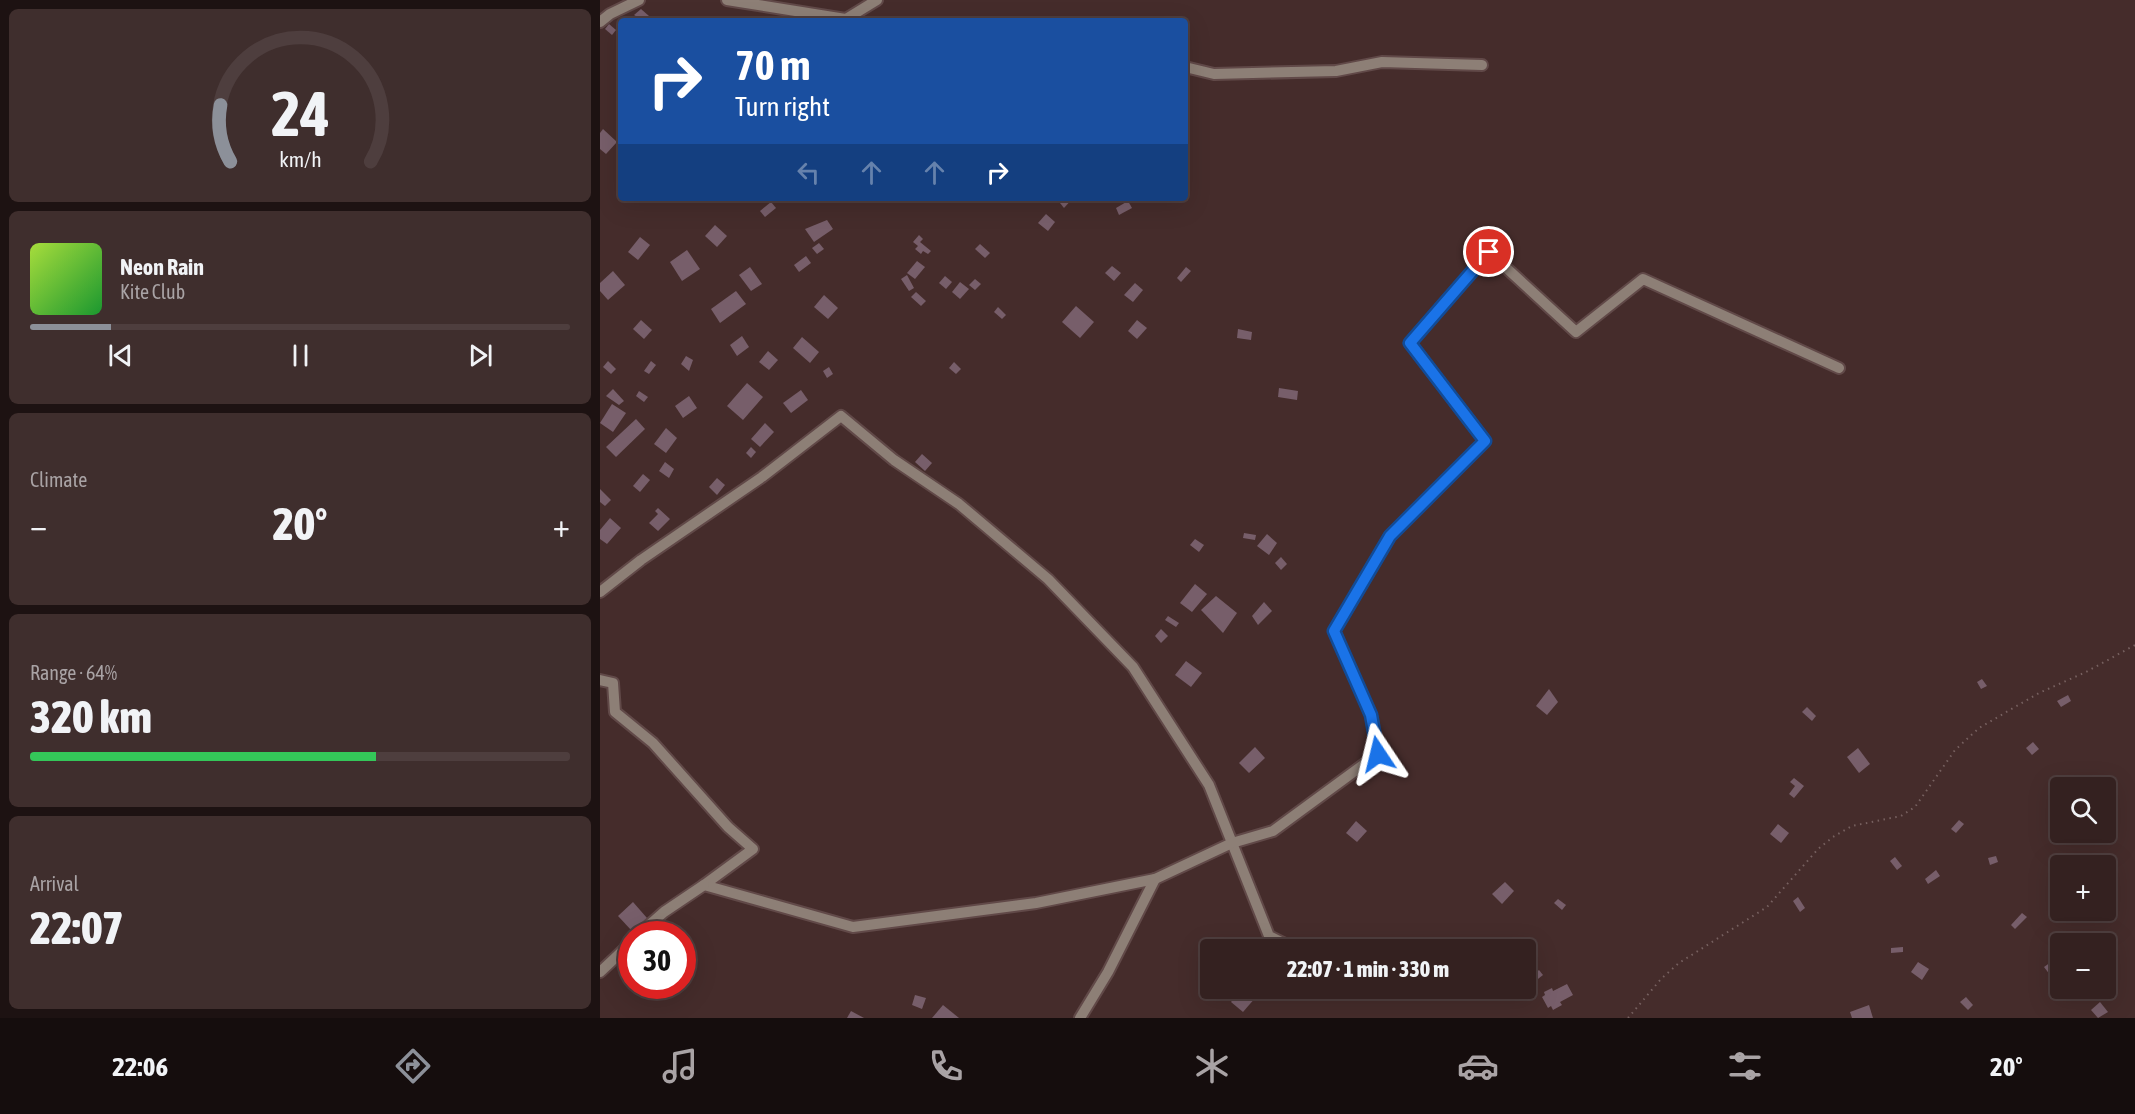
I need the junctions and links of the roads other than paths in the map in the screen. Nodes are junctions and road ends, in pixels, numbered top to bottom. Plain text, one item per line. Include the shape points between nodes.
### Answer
1 (639, 0) edge
2 (728, 0) edge
3 (877, 0) edge
4 (840, 18) edge
5 (848, 18) edge
6 (600, 22) edge
7 (1482, 65) dead end
8 (1188, 69) edge
9 (1839, 368) dead end
10 (600, 592) edge
11 (600, 680) edge
12 (1232, 843) junction
13 (1155, 879) junction
14 (704, 885) junction
15 (654, 921) edge
16 (1275, 939) edge
17 (618, 955) edge
18 (600, 972) edge
19 (1080, 1018) edge

1 - 6 street
2 - 4 street
3 - 5 street
7 - 8 street via 1382,62 1336,70 1214,74
9 - 12 street via 1642,279 1576,332 1489,252 1410,343 1485,441 1390,536 1334,631 1371,715 1378,754 1273,831
10 - 12 street via 841,416 894,460 959,504 1048,579 1133,667 1209,785
11 - 14 street via 613,683 615,712 653,743 728,827 753,849
12 - 13 street
12 - 16 street via 1269,936
13 - 14 street via 1036,903 853,927
13 - 19 street
14 - 15 street
17 - 18 street

